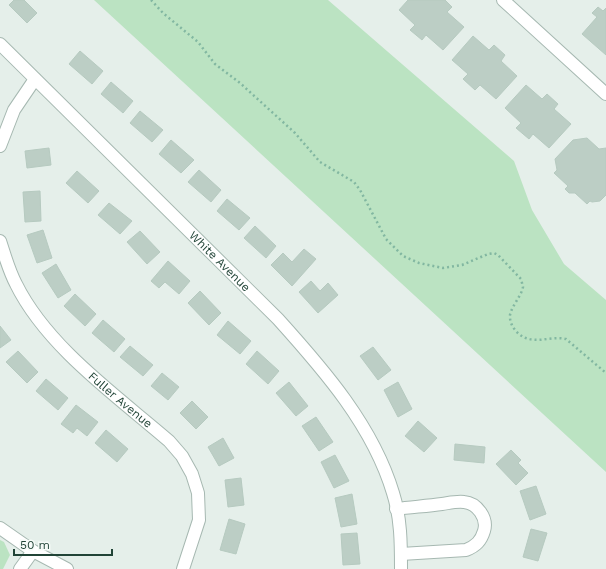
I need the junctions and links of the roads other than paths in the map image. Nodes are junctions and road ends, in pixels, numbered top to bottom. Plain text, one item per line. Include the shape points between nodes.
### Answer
1 (503, 0) edge
2 (0, 44) edge
3 (35, 79) junction
4 (606, 94) edge
5 (0, 146) edge
6 (0, 241) edge
7 (396, 509) junction
8 (0, 528) edge
9 (33, 551) junction
10 (401, 554) junction
11 (20, 569) edge
12 (67, 569) edge
13 (183, 569) edge
14 (401, 569) edge

1 - 4 street
2 - 3 street, White Avenue
3 - 5 street via 14,110
3 - 7 street, White Avenue via 278,319 318,364 353,412 380,458 394,494
6 - 13 street, Fuller Avenue via 16,284 43,327 72,357 169,441 182,456 192,474 198,493 199,520
7 - 10 street, White Avenue
7 - 10 street via 463,502 475,507 485,521 481,540 466,550
8 - 9 street
9 - 11 street
9 - 12 street
10 - 14 street, White Avenue

